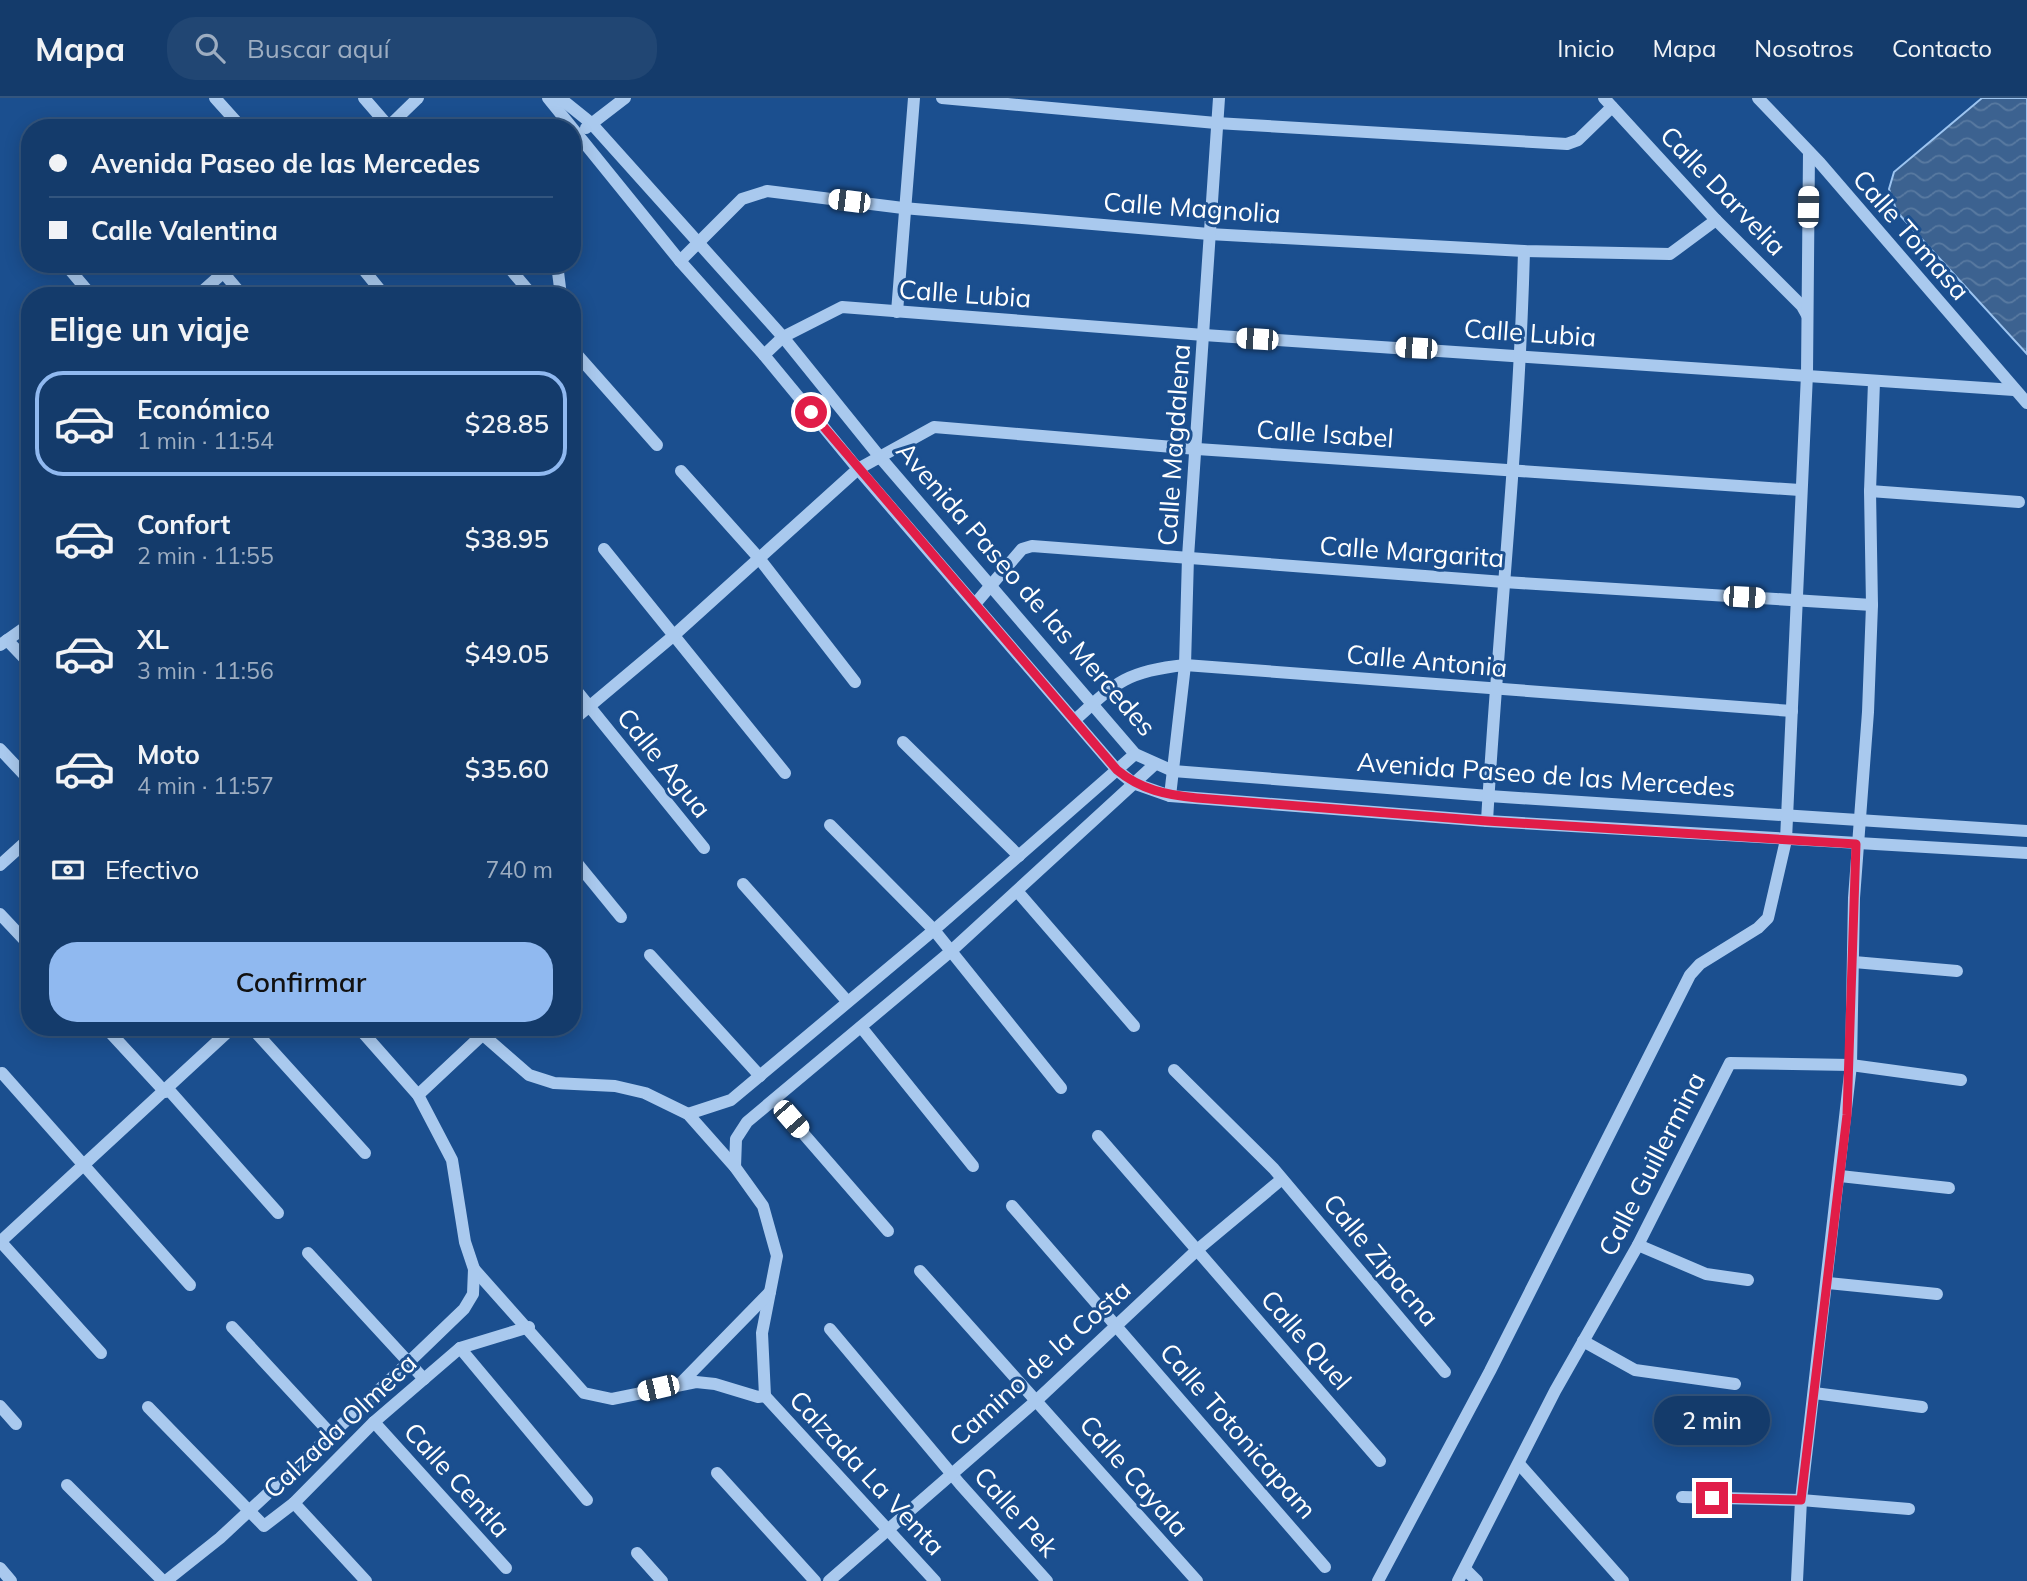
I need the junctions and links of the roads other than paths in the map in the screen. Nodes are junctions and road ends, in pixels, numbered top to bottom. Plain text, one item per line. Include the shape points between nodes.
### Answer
1 (215, 98) edge
2 (364, 98) edge
3 (418, 98) edge
4 (548, 98) edge
5 (625, 98) edge
6 (914, 98) edge
7 (942, 98) edge
8 (1219, 98) edge
9 (1758, 98) edge
10 (563, 99) edge
11 (1608, 102) edge
12 (234, 119) edge
13 (381, 119) edge
14 (396, 119) edge
15 (561, 119) edge
16 (562, 119) edge
17 (591, 123) junction
18 (1216, 123) junction
19 (581, 132) edge
20 (581, 139) edge
21 (1809, 152) junction
22 (903, 208) junction
23 (1716, 220) junction
24 (1209, 234) junction
25 (698, 242) junction
26 (1524, 251) junction
27 (680, 261) junction
28 (73, 273) edge
29 (218, 273) edge
30 (367, 273) edge
31 (514, 273) edge
32 (84, 287) edge
33 (205, 287) edge
34 (378, 287) edge
35 (525, 287) edge
36 (897, 312) junction
37 (1807, 316) junction
38 (1204, 335) junction
39 (783, 337) junction
40 (764, 355) junction
41 (1521, 355) junction
42 (581, 359) edge
43 (1808, 374) junction
44 (1874, 382) junction
45 (2014, 390) junction
46 (2027, 403) edge
47 (657, 445) dead end
48 (1197, 449) junction
49 (879, 456) junction
50 (858, 469) junction
51 (1511, 469) junction
52 (681, 471) dead end
53 (1800, 489) junction
54 (1870, 491) junction
55 (2019, 502) dead end
56 (604, 549) dead end
57 (758, 556) junction
58 (1188, 557) junction
59 (1504, 582) junction
60 (991, 585) junction
61 (1797, 600) junction
62 (975, 604) junction
63 (1872, 605) junction
64 (21, 631) edge
65 (672, 637) junction
66 (4, 643) edge
67 (21, 657) edge
68 (1185, 665) junction
69 (855, 682) dead end
70 (1494, 690) junction
71 (581, 696) edge
72 (1094, 702) junction
73 (590, 706) junction
74 (1792, 711) junction
75 (581, 714) edge
76 (1075, 720) junction
77 (903, 742) dead end
78 (0, 750) edge
79 (1135, 754) junction
80 (1155, 764) junction
81 (1117, 770) junction
82 (1172, 771) junction
83 (21, 772) edge
84 (785, 773) dead end
85 (1133, 783) junction
86 (1170, 796) junction
87 (1489, 796) junction
88 (1787, 814) junction
89 (1858, 818) junction
90 (1487, 821) junction
91 (830, 825) dead end
92 (2027, 831) edge
93 (1786, 840) junction
94 (1856, 844) junction
95 (21, 846) edge
96 (704, 848) dead end
97 (2027, 853) edge
98 (1018, 856) junction
99 (0, 866) edge
100 (581, 868) edge
101 (743, 884) dead end
102 (1017, 891) junction
103 (0, 914) edge
104 (621, 917) dead end
105 (934, 930) junction
106 (21, 936) edge
107 (950, 952) junction
108 (650, 955) dead end
109 (1854, 962) junction
110 (1957, 971) dead end
111 (847, 1001) junction
112 (1134, 1026) dead end
113 (861, 1027) junction
114 (114, 1036) edge
115 (224, 1036) edge
116 (259, 1036) edge
117 (366, 1036) edge
118 (474, 1036) edge
119 (483, 1036) edge
120 (1851, 1065) junction
121 (1174, 1070) dead end
122 (2, 1073) dead end
123 (760, 1076) junction
124 (1961, 1080) dead end
125 (1061, 1088) dead end
126 (167, 1091) junction
127 (418, 1094) junction
128 (775, 1101) junction
129 (688, 1114) junction
130 (1098, 1136) dead end
131 (365, 1153) dead end
132 (973, 1166) dead end
133 (83, 1167) junction
134 (735, 1167) junction
135 (1840, 1176) junction
136 (1282, 1179) junction
137 (1949, 1188) dead end
138 (1012, 1206) dead end
139 (278, 1213) dead end
140 (888, 1231) dead end
141 (0, 1241) edge
142 (1638, 1245) junction
143 (1197, 1250) junction
144 (308, 1253) dead end
145 (474, 1269) junction
146 (920, 1271) dead end
147 (1748, 1280) dead end
148 (1828, 1283) junction
149 (191, 1285) dead end
150 (772, 1290) junction
151 (1937, 1294) dead end
152 (1117, 1325) junction
153 (232, 1326) dead end
154 (529, 1327) junction
155 (830, 1329) dead end
156 (1583, 1341) junction
157 (460, 1348) junction
158 (101, 1353) dead end
159 (410, 1362) junction
160 (1445, 1372) dead end
161 (424, 1379) junction
162 (681, 1383) junction
163 (1735, 1384) dead end
164 (1814, 1393) junction
165 (765, 1396) junction
166 (1037, 1400) junction
167 (0, 1406) edge
168 (148, 1407) dead end
169 (1923, 1407) dead end
170 (374, 1422) junction
171 (16, 1424) dead end
172 (330, 1433) junction
173 (1380, 1461) dead end
174 (1520, 1465) junction
175 (717, 1473) dead end
176 (952, 1474) junction
177 (67, 1485) dead end
178 (1682, 1497) dead end
179 (587, 1500) dead end
180 (1801, 1500) junction
181 (294, 1503) junction
182 (1909, 1509) dead end
183 (247, 1510) junction
184 (889, 1530) junction
185 (637, 1553) dead end
186 (1325, 1567) dead end
187 (0, 1568) edge
188 (506, 1568) dead end
189 (1465, 1569) junction
190 (11, 1581) edge
191 (164, 1581) edge
192 (366, 1581) edge
193 (662, 1581) edge
194 (815, 1581) edge
195 (829, 1581) edge
196 (935, 1581) edge
197 (1047, 1581) edge
198 (1197, 1581) edge
199 (1378, 1581) edge
200 (1458, 1581) edge
201 (1477, 1581) edge
202 (1623, 1581) edge
203 (1797, 1581) edge

1 - 12 street
2 - 13 street
3 - 14 street
4 - 15 street, Avenida Paseo de las Mercedes
5 - 17 street
6 - 22 street
7 - 18 street
8 - 18 street, Calle Magdalena
9 - 21 street, Calle Tomasa
10 - 16 street
10 - 17 street, Avenida Paseo de las Mercedes
11 - 18 street via 1578,140 1567,144
11 - 23 street, Calle Darvelia
17 - 19 street
17 - 25 street, Avenida Paseo de las Mercedes
18 - 24 street, Calle Magdalena
20 - 27 street, Avenida Paseo de las Mercedes
21 - 37 street
21 - 45 street, Calle Tomasa
22 - 24 street, Calle Magnolia
22 - 25 street, Calle Magnolia via 767,191 742,199
22 - 36 street
23 - 26 street, Calle Magnolia via 1670,254
23 - 37 street, Calle Darvelia
24 - 26 street, Calle Magnolia
24 - 38 street, Calle Magdalena
25 - 27 street, Calle Magnolia
25 - 39 street, Avenida Paseo de las Mercedes
26 - 41 street
27 - 40 street, Avenida Paseo de las Mercedes
28 - 32 street
29 - 33 street
30 - 34 street
31 - 35 street
36 - 38 street, Calle Lubia
36 - 39 street, Calle Lubia via 842,307
37 - 43 street
38 - 41 street, Calle Lubia
38 - 48 street, Calle Magdalena
39 - 40 street, Calle Lubia
39 - 49 street, Avenida Paseo de las Mercedes
40 - 50 street, Avenida Paseo de las Mercedes
41 - 43 street, Calle Lubia
41 - 51 street
42 - 47 street
43 - 44 street, Calle Lubia
43 - 53 street
44 - 45 street, Calle Lubia
44 - 54 street
45 - 46 street, Calle Tomasa
48 - 49 street, Calle Isabel via 934,427
48 - 51 street, Calle Isabel
48 - 58 street, Calle Magdalena
49 - 50 street, Calle Isabel
49 - 60 street, Avenida Paseo de las Mercedes
50 - 57 street, Calle Isabel
50 - 62 street, Avenida Paseo de las Mercedes
51 - 53 street, Calle Isabel
51 - 59 street
52 - 57 street
53 - 61 street
54 - 55 street
54 - 63 street
56 - 65 street
57 - 65 street, Calle Isabel
57 - 69 street
58 - 59 street, Calle Margarita
58 - 60 street, Calle Margarita via 1032,546 1022,549
58 - 68 street, Calle Magdalena
59 - 61 street, Calle Margarita
59 - 70 street
60 - 62 street, Calle Margarita
60 - 72 street, Avenida Paseo de las Mercedes
61 - 63 street, Calle Margarita
61 - 74 street
62 - 76 street, Avenida Paseo de las Mercedes
63 - 89 street
64 - 66 street
65 - 73 street, Calle Isabel
65 - 84 street
66 - 67 street
68 - 70 street, Calle Antonia
68 - 72 street, Calle Antonia via 1148,669 1117,681
68 - 82 street, Calle Magdalena
70 - 74 street, Calle Antonia
70 - 87 street
71 - 73 street, Calle Agua
72 - 76 street, Calle Antonia
72 - 79 street, Avenida Paseo de las Mercedes
73 - 75 street, Calle Isabel
73 - 96 street, Calle Agua
74 - 88 street
76 - 81 street, Avenida Paseo de las Mercedes
77 - 98 street
78 - 83 street
79 - 80 street, Avenida Paseo de las Mercedes
79 - 81 street
80 - 82 street, Avenida Paseo de las Mercedes
80 - 85 street
81 - 85 street, Avenida Paseo de las Mercedes
81 - 98 street
82 - 86 street, Calle Magdalena
82 - 87 street, Avenida Paseo de las Mercedes
85 - 86 street, Avenida Paseo de las Mercedes
85 - 102 street
86 - 90 street, Avenida Paseo de las Mercedes
87 - 88 street, Avenida Paseo de las Mercedes
87 - 90 street
88 - 89 street, Avenida Paseo de las Mercedes
88 - 93 street
89 - 92 street, Avenida Paseo de las Mercedes
89 - 94 street
90 - 93 street, Avenida Paseo de las Mercedes
91 - 105 street
93 - 94 street, Avenida Paseo de las Mercedes
93 - 199 street via 1768,918 1690,975
94 - 97 street, Avenida Paseo de las Mercedes
94 - 109 street
95 - 99 street
98 - 105 street
100 - 104 street
101 - 111 street
102 - 107 street
102 - 112 street
103 - 106 street
105 - 107 street
105 - 111 street
107 - 113 street
107 - 125 street
108 - 123 street
109 - 110 street
109 - 120 street
111 - 123 street
113 - 128 street
113 - 132 street
114 - 126 street
115 - 126 street
116 - 131 street
117 - 127 street
118 - 127 street
119 - 129 street via 529,1075 554,1083 615,1086 645,1093
120 - 124 street
120 - 135 street
120 - 142 street, Calle Guillermina via 1730,1063
121 - 136 street, Calle Zipacna
122 - 133 street
123 - 129 street via 731,1100
126 - 133 street
126 - 139 street
127 - 145 street via 452,1160 463,1233
128 - 134 street via 747,1122 736,1139
128 - 140 street
129 - 134 street
130 - 143 street, Calle Quel
133 - 141 street
133 - 149 street
134 - 150 street via 763,1206 777,1256
135 - 137 street
135 - 148 street
136 - 143 street, Camino de la Costa
136 - 160 street, Calle Zipacna
138 - 152 street, Calle Totonicapam
141 - 158 street
142 - 147 street via 1706,1274
142 - 156 street, Calle Guillermina
143 - 152 street, Camino de la Costa
143 - 173 street, Calle Quel
144 - 159 street
145 - 154 street
145 - 159 street via 473,1294 464,1309
146 - 166 street, Calle Cayala
148 - 151 street
148 - 164 street
150 - 162 street
150 - 165 street via 762,1333
152 - 166 street, Camino de la Costa
152 - 186 street, Calle Totonicapam
153 - 172 street
154 - 157 street, Calzada Olmeca
154 - 162 street via 584,1393 612,1399
155 - 176 street, Calle Pek
156 - 163 street via 1635,1370
156 - 174 street, Calle Guillermina
157 - 161 street, Calzada Olmeca
157 - 179 street
159 - 161 street
159 - 172 street
161 - 170 street, Calzada Olmeca
162 - 165 street via 715,1384
164 - 169 street
164 - 180 street
165 - 184 street, Calzada La Venta
166 - 176 street, Camino de la Costa
166 - 198 street, Calle Cayala
167 - 171 street
168 - 183 street
170 - 181 street, Calzada Olmeca
170 - 188 street, Calle Centla
172 - 183 street
174 - 189 street, Calle Guillermina
174 - 202 street
175 - 194 street
176 - 184 street, Camino de la Costa
176 - 197 street, Calle Pek
177 - 191 street
178 - 180 street
180 - 182 street
180 - 203 street
181 - 183 street, Calzada Olmeca via 264,1526
181 - 192 street
183 - 191 street, Calzada Olmeca
184 - 195 street, Camino de la Costa
184 - 196 street, Calzada La Venta
185 - 193 street
187 - 190 street
189 - 200 street, Calle Guillermina
189 - 201 street

